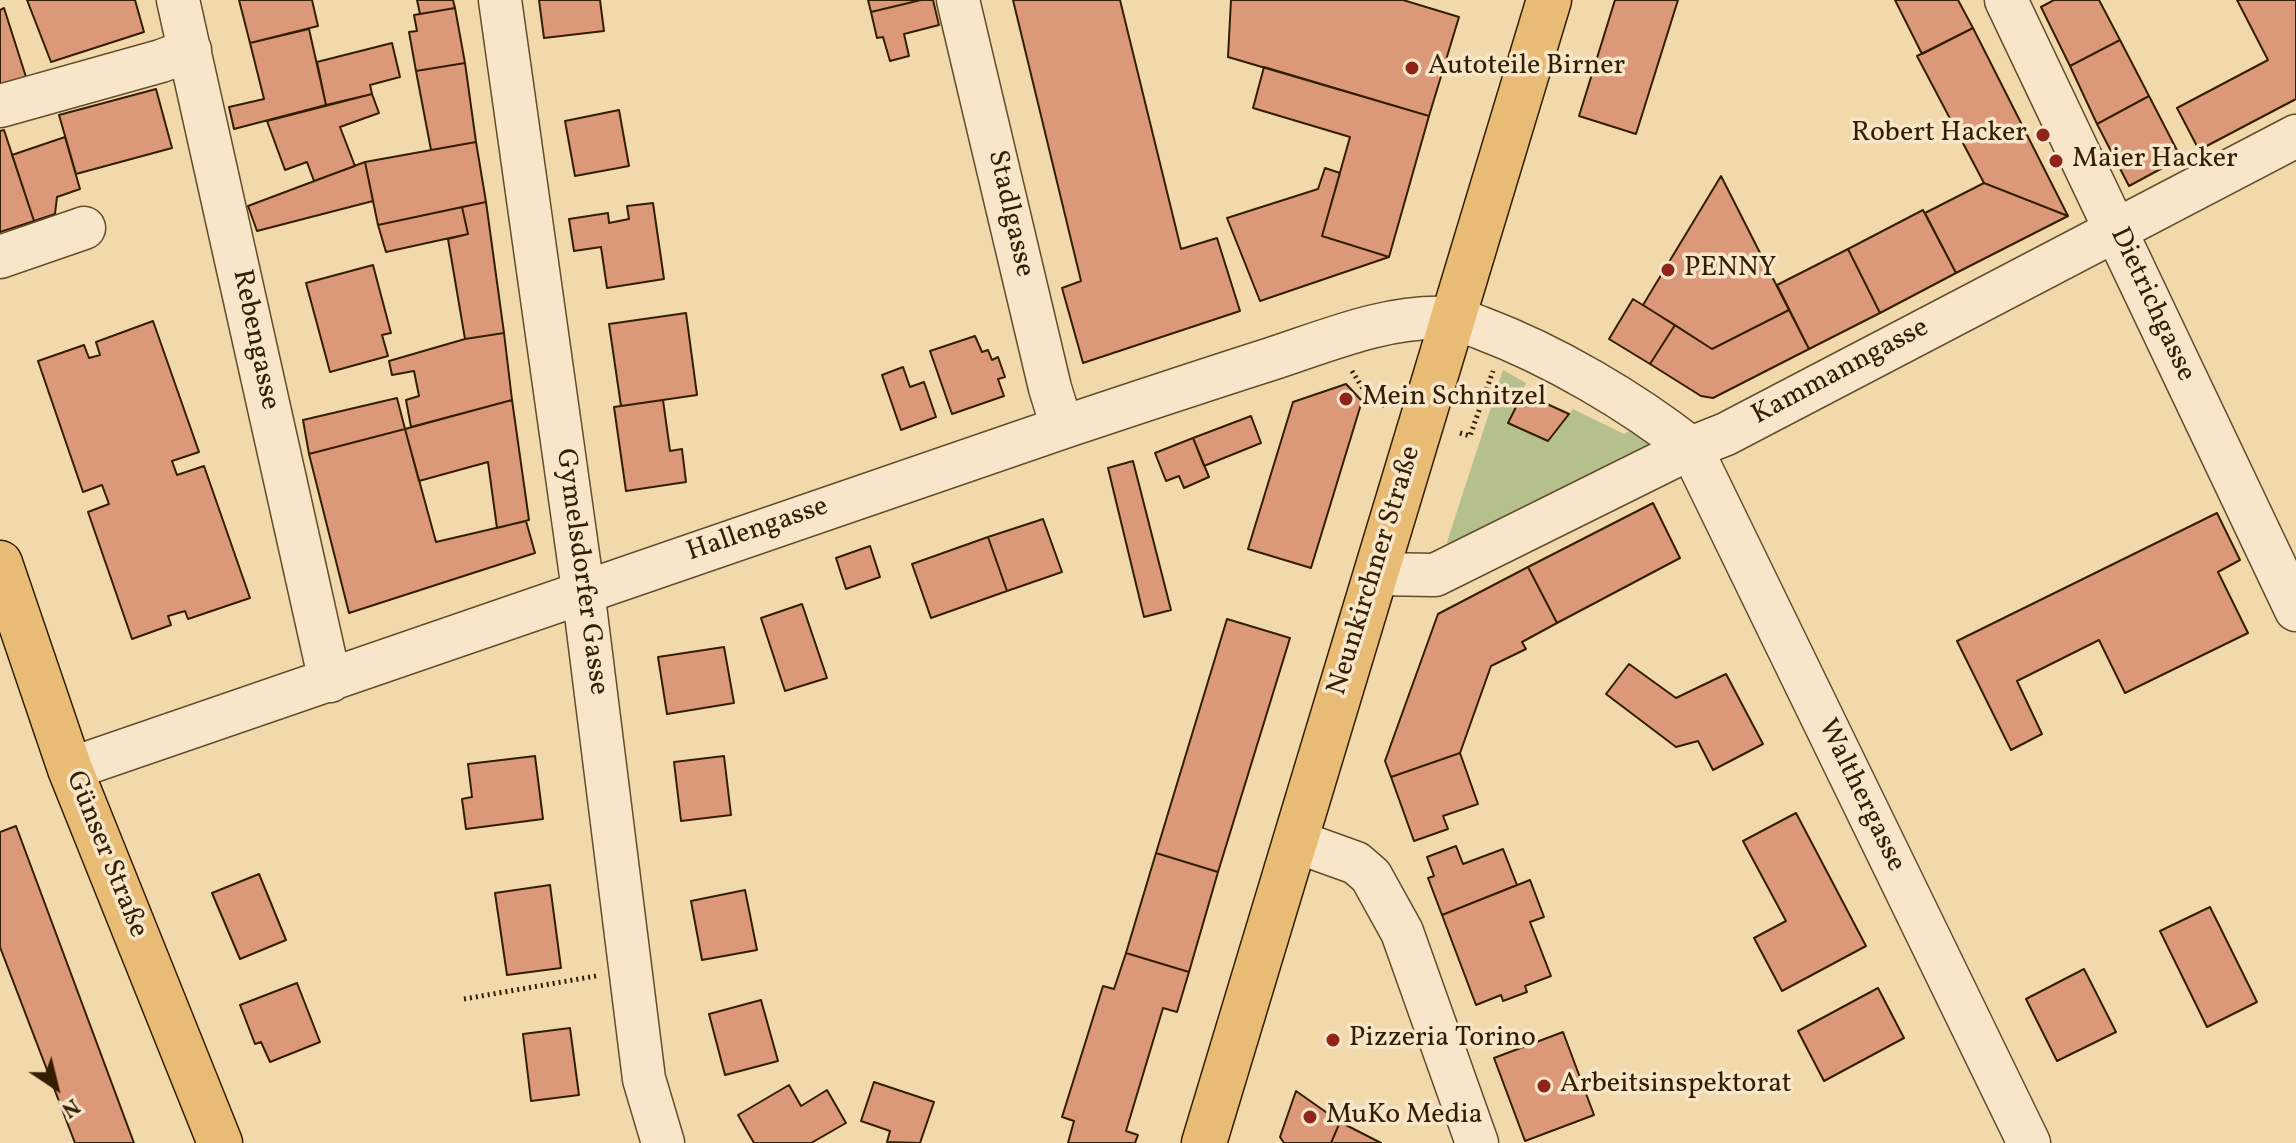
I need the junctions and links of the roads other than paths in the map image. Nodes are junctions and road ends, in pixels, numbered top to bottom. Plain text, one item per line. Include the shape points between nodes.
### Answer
1 (178, 0) edge
2 (500, 0) edge
3 (958, 0) edge
4 (1549, 0) edge
5 (2006, 0) edge
6 (190, 50) junction
7 (0, 106) edge
8 (2296, 136) edge
9 (84, 228) dead end
10 (2116, 231) junction
11 (0, 257) edge
12 (1453, 318) junction
13 (1062, 427) junction
14 (1691, 448) junction
15 (0, 563) edge
16 (1376, 574) junction
17 (583, 590) junction
18 (2296, 610) edge
19 (330, 681) junction
20 (70, 769) junction
21 (1295, 841) junction
22 (220, 1143) edge
23 (663, 1143) edge
24 (1204, 1143) edge
25 (1477, 1143) edge
26 (2029, 1143) edge

1 - 6 street, Rebengasse
2 - 17 street, Gymelsdorfer Gasse
3 - 13 street, Stadlgasse
4 - 12 main road, Neunkirchner Straße
5 - 10 street, Dietrichgasse
6 - 7 street
6 - 19 street, Rebengasse
8 - 10 street, Kammanngasse
9 - 11 street
10 - 14 street, Kammanngasse
10 - 18 street, Dietrichgasse
12 - 13 street, Hallengasse via 1391,321
12 - 14 street via 1562,367 1646,414
12 - 16 main road, Neunkirchner Straße
13 - 17 street, Hallengasse
14 - 16 street, Kammanngasse via 1435,575
14 - 26 street, Walthergasse
15 - 20 main road, Günser Straße
16 - 21 main road, Neunkirchner Straße
17 - 19 street, Hallengasse
17 - 23 street, Gymelsdorfer Gasse via 644,1079
19 - 20 street, Hallengasse
20 - 22 main road, Günser Straße
21 - 24 main road, Neunkirchner Straße
21 - 25 street via 1356,863 1371,876 1402,932

